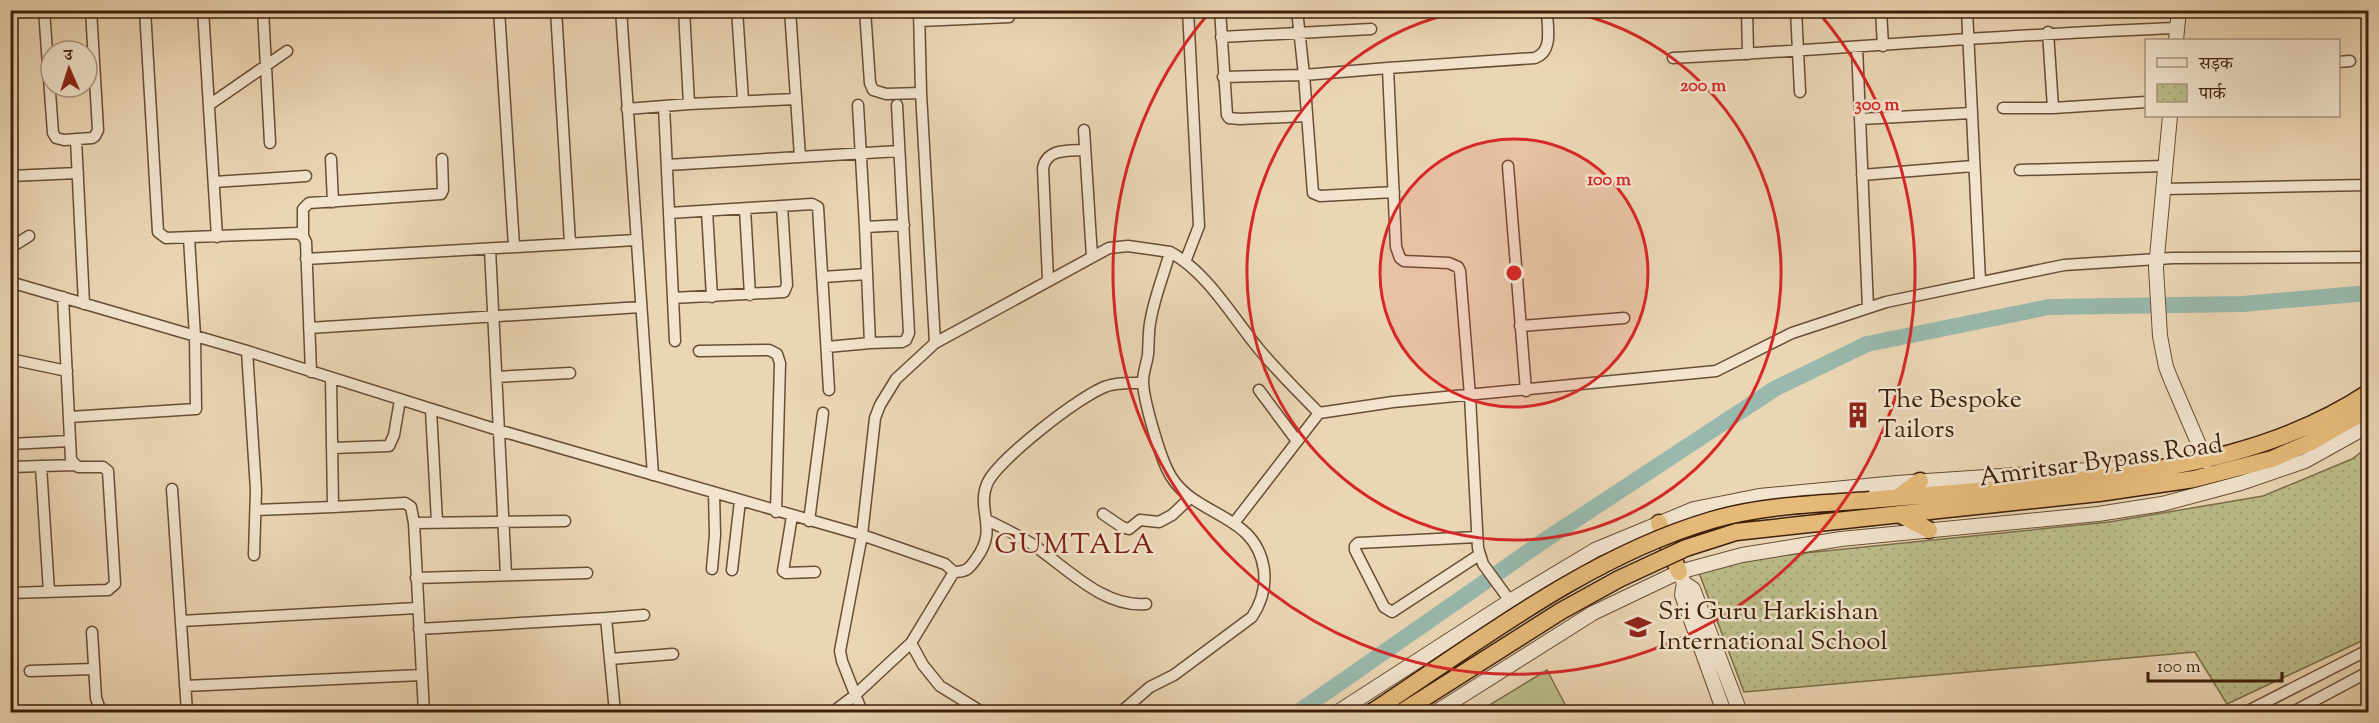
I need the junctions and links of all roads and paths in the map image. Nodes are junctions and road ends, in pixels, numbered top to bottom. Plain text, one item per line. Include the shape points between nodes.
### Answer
1 (44, 10) edge
2 (91, 10) edge
3 (145, 10) edge
4 (203, 10) edge
5 (263, 10) edge
6 (499, 10) edge
7 (556, 10) edge
8 (621, 10) edge
9 (684, 10) edge
10 (737, 10) edge
11 (790, 10) edge
12 (865, 10) edge
13 (1188, 10) edge
14 (1220, 10) edge
15 (1297, 10) edge
16 (1547, 10) edge
17 (1747, 10) edge
18 (1796, 10) edge
19 (1881, 10) edge
20 (1967, 10) edge
21 (2179, 10) edge
22 (920, 16) edge
23 (1009, 17) dead end
24 (1371, 29) dead end
25 (2048, 32) junction
26 (1299, 33) junction
27 (2177, 34) edge
28 (1221, 37) junction
29 (1968, 39) junction
30 (1883, 46) junction
31 (1857, 47) junction
32 (287, 51) dead end
33 (1799, 51) junction
34 (1748, 54) junction
35 (1673, 58) dead end
36 (2350, 61) dead end
37 (2340, 62) edge
38 (266, 66) junction
39 (1389, 68) junction
40 (1304, 75) junction
41 (1223, 77) junction
42 (1800, 92) dead end
43 (921, 93) junction
44 (796, 99) junction
45 (743, 100) junction
46 (2145, 102) edge
47 (689, 104) junction
48 (209, 105) junction
49 (858, 105) dead end
50 (897, 105) dead end
51 (664, 106) junction
52 (2002, 108) dead end
53 (2053, 108) junction
54 (627, 109) junction
55 (1971, 113) junction
56 (1306, 116) junction
57 (2170, 117) edge
58 (1861, 120) junction
59 (1084, 130) dead end
60 (76, 139) junction
61 (270, 143) dead end
62 (1085, 150) junction
63 (899, 151) junction
64 (860, 154) junction
65 (800, 157) junction
66 (331, 159) dead end
67 (442, 159) dead end
68 (667, 165) junction
69 (1508, 166) dead end
70 (1973, 166) junction
71 (2165, 166) junction
72 (2020, 170) dead end
73 (78, 173) junction
74 (1863, 175) junction
75 (10, 176) edge
76 (306, 176) dead end
77 (214, 182) junction
78 (2368, 185) edge
79 (2164, 189) junction
80 (1394, 192) junction
81 (333, 202) junction
82 (782, 206) junction
83 (745, 208) junction
84 (707, 211) junction
85 (669, 213) junction
86 (904, 225) junction
87 (865, 227) junction
88 (29, 236) dead end
89 (303, 236) junction
90 (217, 237) junction
91 (189, 238) junction
92 (636, 240) junction
93 (570, 243) junction
94 (514, 246) junction
95 (10, 248) edge
96 (490, 249) junction
97 (1170, 252) junction
98 (2368, 257) edge
99 (1092, 258) junction
100 (306, 259) junction
101 (1185, 261) junction
102 (2157, 263) junction
103 (867, 274) junction
104 (823, 277) junction
105 (1048, 280) junction
106 (1980, 281) junction
107 (10, 282) edge
108 (750, 295) junction
109 (63, 297) junction
110 (712, 297) junction
111 (673, 298) junction
112 (84, 304) junction
113 (641, 307) junction
114 (1868, 308) junction
115 (493, 315) junction
116 (1624, 318) dead end
117 (1520, 326) junction
118 (309, 328) junction
119 (195, 336) junction
120 (675, 341) dead end
121 (870, 343) junction
122 (935, 343) junction
123 (827, 347) junction
124 (247, 351) junction
125 (699, 351) dead end
126 (10, 359) edge
127 (67, 371) junction
128 (311, 372) junction
129 (570, 373) dead end
130 (496, 377) junction
131 (332, 378) junction
132 (1143, 383) junction
133 (829, 390) dead end
134 (1259, 390) dead end
135 (1526, 391) junction
136 (2368, 393) edge
137 (1470, 396) junction
138 (400, 400) junction
139 (2368, 409) edge
140 (432, 410) junction
141 (823, 413) dead end
142 (1319, 413) junction
143 (69, 417) junction
144 (2368, 426) edge
145 (498, 430) junction
146 (70, 441) junction
147 (1297, 441) junction
148 (10, 444) edge
149 (332, 448) junction
150 (2206, 461) junction
151 (75, 465) junction
152 (41, 466) junction
153 (2175, 466) junction
154 (10, 467) edge
155 (653, 476) junction
156 (1920, 481) junction
157 (172, 489) dead end
158 (714, 494) junction
159 (1190, 498) junction
160 (740, 501) junction
161 (1898, 506) junction
162 (333, 507) junction
163 (256, 510) junction
164 (776, 512) junction
165 (1103, 514) dead end
166 (792, 516) junction
167 (987, 520) junction
168 (565, 521) dead end
169 (809, 521) junction
170 (437, 522) junction
171 (504, 522) junction
172 (414, 523) junction
173 (1234, 523) junction
174 (1659, 523) junction
175 (1929, 530) junction
176 (862, 535) junction
177 (1477, 537) junction
178 (254, 555) dead end
179 (1481, 559) junction
180 (712, 570) dead end
181 (732, 570) dead end
182 (815, 572) dead end
183 (954, 572) junction
184 (587, 573) dead end
185 (506, 575) junction
186 (1681, 577) junction
187 (416, 578) junction
188 (49, 592) junction
189 (10, 593) edge
190 (1510, 601) junction
191 (1146, 604) dead end
192 (417, 608) junction
193 (644, 615) dead end
194 (606, 618) junction
195 (181, 621) junction
196 (419, 629) junction
197 (92, 632) dead end
198 (911, 643) junction
199 (2368, 650) edge
200 (673, 654) dead end
201 (610, 659) junction
202 (93, 669) junction
203 (30, 671) dead end
204 (2368, 672) edge
205 (421, 675) junction
206 (185, 686) junction
207 (854, 696) junction
208 (100, 712) edge
209 (187, 712) edge
210 (424, 712) edge
211 (615, 712) edge
212 (832, 712) edge
213 (862, 712) edge
214 (982, 712) edge
215 (1121, 712) edge
216 (1338, 712) edge
217 (1372, 712) edge
218 (1402, 712) edge
219 (1436, 712) edge
220 (1724, 712) edge
221 (1740, 712) edge
222 (2246, 712) edge
223 (2293, 712) edge

1 - 60 street via 53,133 60,139
2 - 60 street via 98,130 92,138
3 - 91 street via 158,232 166,238
4 - 48 street
5 - 38 street
6 - 94 street
7 - 93 street
8 - 54 street
9 - 47 street
10 - 45 street
11 - 44 street
12 - 43 street via 873,90 886,94
13 - 101 street via 1199,226
14 - 28 street
15 - 26 street
16 - 39 street via 1547,46 1542,56
17 - 34 street
18 - 33 street
19 - 30 street
20 - 29 street
21 - 27 street
22 - 23 street
22 - 43 street
24 - 26 street
25 - 27 street
25 - 29 street
25 - 53 street
26 - 28 street
26 - 40 street
28 - 41 street
29 - 30 street
29 - 55 street
30 - 31 street
31 - 33 street
31 - 58 street
32 - 38 street
33 - 34 street
33 - 42 street
34 - 35 street
36 - 37 street
38 - 48 street
38 - 61 street
39 - 40 street
39 - 80 street
40 - 41 street
40 - 56 street
41 - 56 street via 1229,118
43 - 122 street
44 - 45 street
44 - 65 street
45 - 47 street
46 - 53 street
47 - 51 street
48 - 77 street
49 - 64 street
50 - 63 street
51 - 54 street
51 - 68 street
52 - 53 street
54 - 92 street
55 - 58 street
55 - 70 street
56 - 80 street via 1313,193 1320,196
57 - 71 street
58 - 74 street
59 - 62 street
60 - 73 street
62 - 99 street
62 - 105 street via 1050,154 1042,168
63 - 64 street
63 - 86 street
64 - 65 street
64 - 87 street
65 - 68 street
66 - 81 street
67 - 81 street via 441,194
68 - 85 street
69 - 117 street
70 - 74 street
70 - 106 street
71 - 72 street
71 - 79 street
73 - 75 street
73 - 112 street
74 - 114 street
76 - 77 street
77 - 90 street
78 - 79 street
79 - 102 street
80 - 137 street via 1400,258 1449,263 1460,271
81 - 89 street via 304,206
82 - 83 street
82 - 104 street via 818,207
82 - 108 street via 786,288 781,294
83 - 84 street
83 - 108 street
84 - 85 street
84 - 110 street
85 - 111 street
86 - 87 street
86 - 121 street via 908,336 902,342
87 - 103 street
88 - 95 street
89 - 90 street via 297,233
89 - 100 street
90 - 91 street
91 - 119 street
92 - 93 street
92 - 113 street
93 - 94 street
94 - 96 street
96 - 100 street
96 - 115 street
97 - 99 street via 1115,246
97 - 101 street
97 - 132 street via 1150,318
98 - 102 street
99 - 105 street
100 - 118 street
101 - 142 street
102 - 106 street via 2064,265
102 - 150 street via 2160,336 2172,382
103 - 104 street
103 - 121 street
104 - 123 street
105 - 122 street
106 - 114 street
107 - 109 street
108 - 110 street
109 - 112 street
109 - 127 street
110 - 111 street
111 - 120 street
112 - 119 street
113 - 115 street
113 - 155 street
114 - 135 street via 1792,333 1716,371
115 - 118 street
115 - 130 street
116 - 117 street
117 - 135 street
118 - 128 street
119 - 124 street
119 - 143 street via 196,409
121 - 123 street
122 - 176 street via 896,379 875,418
123 - 133 street
124 - 128 street
124 - 163 street
125 - 164 street via 769,350 777,354 780,363
126 - 127 street
127 - 143 street
128 - 131 street
129 - 130 street
130 - 145 street
131 - 138 street
131 - 149 street
132 - 159 street via 1167,469 1174,483
132 - 167 street via 1112,384 1085,396 996,469 986,486
134 - 147 street
135 - 137 street
136 - 150 highway, Amritsar Bypass Road via 2294,432
137 - 142 street
137 - 177 street
138 - 140 street
138 - 149 street via 389,446
139 - 161 highway, Amritsar Bypass Road via 2272,459 2194,479 2109,492
140 - 145 street
140 - 170 street
141 - 169 street
142 - 147 street
143 - 146 street
144 - 175 street via 2305,461 2162,504
145 - 155 street
145 - 171 street
146 - 148 street
146 - 151 street
147 - 173 street
149 - 162 street
150 - 153 highway, Amritsar Bypass Road
151 - 152 street
151 - 188 street via 103,467 108,471 115,584 108,590
152 - 154 street
152 - 188 street
153 - 156 street
153 - 161 highway, Amritsar Bypass Road
155 - 158 street
156 - 161 highway
156 - 174 street via 1759,496 1694,509
157 - 195 street
158 - 160 street
158 - 180 street
159 - 165 street via 1159,522 1140,520 1127,529
159 - 173 street
160 - 164 street
160 - 181 street
161 - 175 highway
161 - 217 highway, bridge via 1870,500 1756,511 1715,519 1666,537 1549,596
161 - 218 highway, bridge via 1873,517 1736,532 1686,548 1561,611
162 - 163 street
162 - 172 street via 405,503 411,507
163 - 178 street
164 - 166 street
166 - 169 street
166 - 182 street via 783,570
167 - 183 street via 980,553 970,568
167 - 191 street via 1027,541 1119,602
168 - 171 street
169 - 176 street
170 - 171 street
170 - 172 street
171 - 185 street
172 - 187 street
173 - 215 street via 1257,544 1263,560 1265,586 1259,608 1240,627 1174,675 1150,687
174 - 186 highway
174 - 190 street via 1595,550
175 - 186 street via 1742,555
176 - 183 street via 945,564
176 - 207 street via 840,651
177 - 179 street
177 - 179 street via 1358,543 1355,550 1384,607 1392,612
179 - 190 street
183 - 198 street
184 - 185 street
185 - 187 street
186 - 219 street via 1593,613
186 - 220 street via 1682,595
186 - 221 street via 1693,589
187 - 192 street
188 - 189 street
190 - 216 street
192 - 195 street
192 - 196 street
193 - 194 street
194 - 196 street
194 - 201 street
195 - 206 street
196 - 205 street
197 - 202 street
198 - 207 street
198 - 214 street via 940,686
199 - 222 street
200 - 201 street
201 - 211 street
202 - 203 street
202 - 208 street
204 - 223 street
205 - 206 street
205 - 210 street
206 - 209 street
207 - 212 street
207 - 213 street

